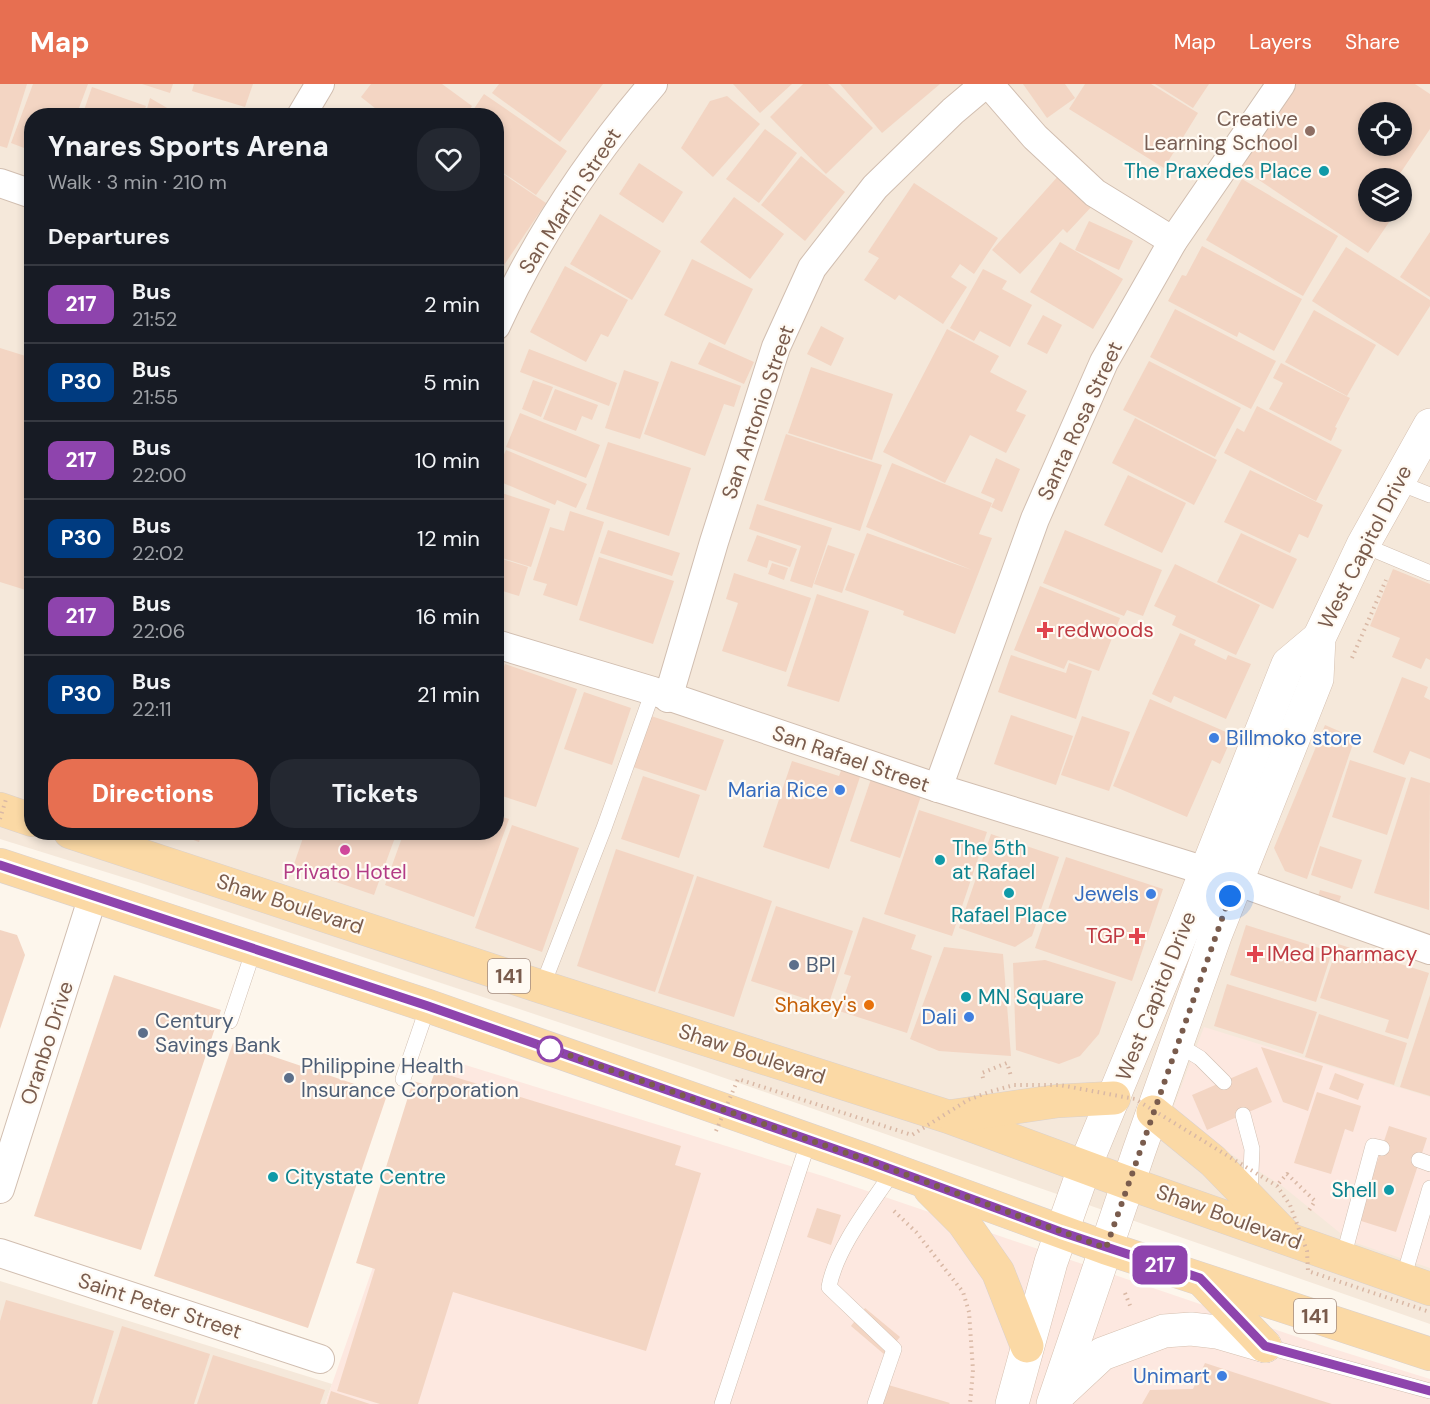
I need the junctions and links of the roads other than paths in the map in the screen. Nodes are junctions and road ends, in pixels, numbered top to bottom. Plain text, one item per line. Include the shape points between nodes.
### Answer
1 (320, 84) edge
2 (653, 84) edge
3 (987, 84) edge
4 (1281, 84) edge
5 (306, 108) edge
6 (0, 183) edge
7 (24, 191) edge
8 (1173, 241) junction
9 (504, 309) edge
10 (1430, 424) edge
11 (1396, 482) junction
12 (1430, 495) edge
13 (1363, 545) junction
14 (1430, 573) edge
15 (504, 646) edge
16 (661, 694) junction
17 (938, 788) junction
18 (4, 803) edge
19 (24, 815) edge
20 (94, 840) edge
21 (0, 865) edge
22 (1221, 876) junction
23 (93, 896) junction
24 (255, 949) junction
25 (1430, 950) edge
26 (542, 987) junction
27 (428, 1006) junction
28 (230, 1021) dead end
29 (1177, 1044) junction
30 (403, 1079) dead end
31 (1224, 1082) dead end
32 (1114, 1098) junction
33 (1153, 1112) junction
34 (1243, 1114) dead end
35 (949, 1117) junction
36 (809, 1140) junction
37 (1382, 1148) dead end
38 (1085, 1166) junction
39 (908, 1176) junction
40 (1128, 1183) junction
41 (1430, 1188) edge
42 (0, 1189) edge
43 (1263, 1192) junction
44 (1298, 1226) junction
45 (1061, 1232) junction
46 (1106, 1248) junction
47 (0, 1253) edge
48 (1343, 1258) junction
49 (1200, 1278) junction
50 (1416, 1284) edge
51 (1027, 1346) junction
52 (1265, 1346) junction
53 (1430, 1354) edge
54 (320, 1359) dead end
55 (1430, 1391) edge
56 (1054, 1401) edge
57 (723, 1404) edge
58 (875, 1404) edge
59 (1012, 1404) edge

1 - 5 street
2 - 9 street, San Martin Street via 622,119 552,222
3 - 8 street via 1035,137 1095,193
3 - 16 street, San Antonio Street via 953,111 875,187 812,268 776,346
4 - 8 street, Santa Rosa Street
6 - 7 street
8 - 17 street, Santa Rosa Street via 1104,362 1035,519
10 - 11 street, West Capitol Drive
11 - 12 lane
11 - 13 street, West Capitol Drive
13 - 14 lane
13 - 22 street, West Capitol Drive via 1319,638 1288,664
15 - 16 street, San Rafael Street
16 - 17 street, San Rafael Street
16 - 26 lane
17 - 22 street, San Rafael Street
18 - 19 main road
20 - 26 main road, Shaw Boulevard / 141
21 - 23 main road, 141
22 - 25 street, San Rafael Street
22 - 29 street, West Capitol Drive
22 - 32 street, West Capitol Drive
23 - 24 main road, 141
23 - 42 street, Oranbo Drive
24 - 27 main road, 141
24 - 28 lane
26 - 35 main road, Shaw Boulevard / 141
27 - 30 lane
27 - 36 main road, 141
29 - 31 lane via 1200,1058
29 - 33 street, West Capitol Drive
32 - 35 main road via 1058,1101
32 - 38 street, West Capitol Drive
33 - 40 street, West Capitol Drive
33 - 43 main road via 1214,1161
34 - 43 lane
35 - 38 main road, Shaw Boulevard / 141
36 - 39 main road, 141
36 - 57 lane
37 - 48 lane via 1373,1146
38 - 40 main road, Shaw Boulevard / 141
38 - 45 street, West Capitol Drive
39 - 45 main road, 141
39 - 51 main road via 963,1222 998,1272
39 - 58 lane via 876,1197 832,1270 829,1287 894,1349
40 - 44 main road, Shaw Boulevard / 141
40 - 46 street, West Capitol Drive
41 - 50 lane
43 - 44 main road
44 - 48 main road, Shaw Boulevard / 141
45 - 46 main road, 141
45 - 51 street, West Capitol Drive
46 - 49 main road, 141
46 - 56 street, West Capitol Drive
47 - 54 street, Saint Peter Street
48 - 50 main road, Shaw Boulevard / 141
49 - 52 main road
49 - 53 main road, 141
51 - 59 street, West Capitol Drive
52 - 55 lane
52 - 56 street via 1217,1332 1164,1331 1102,1354

